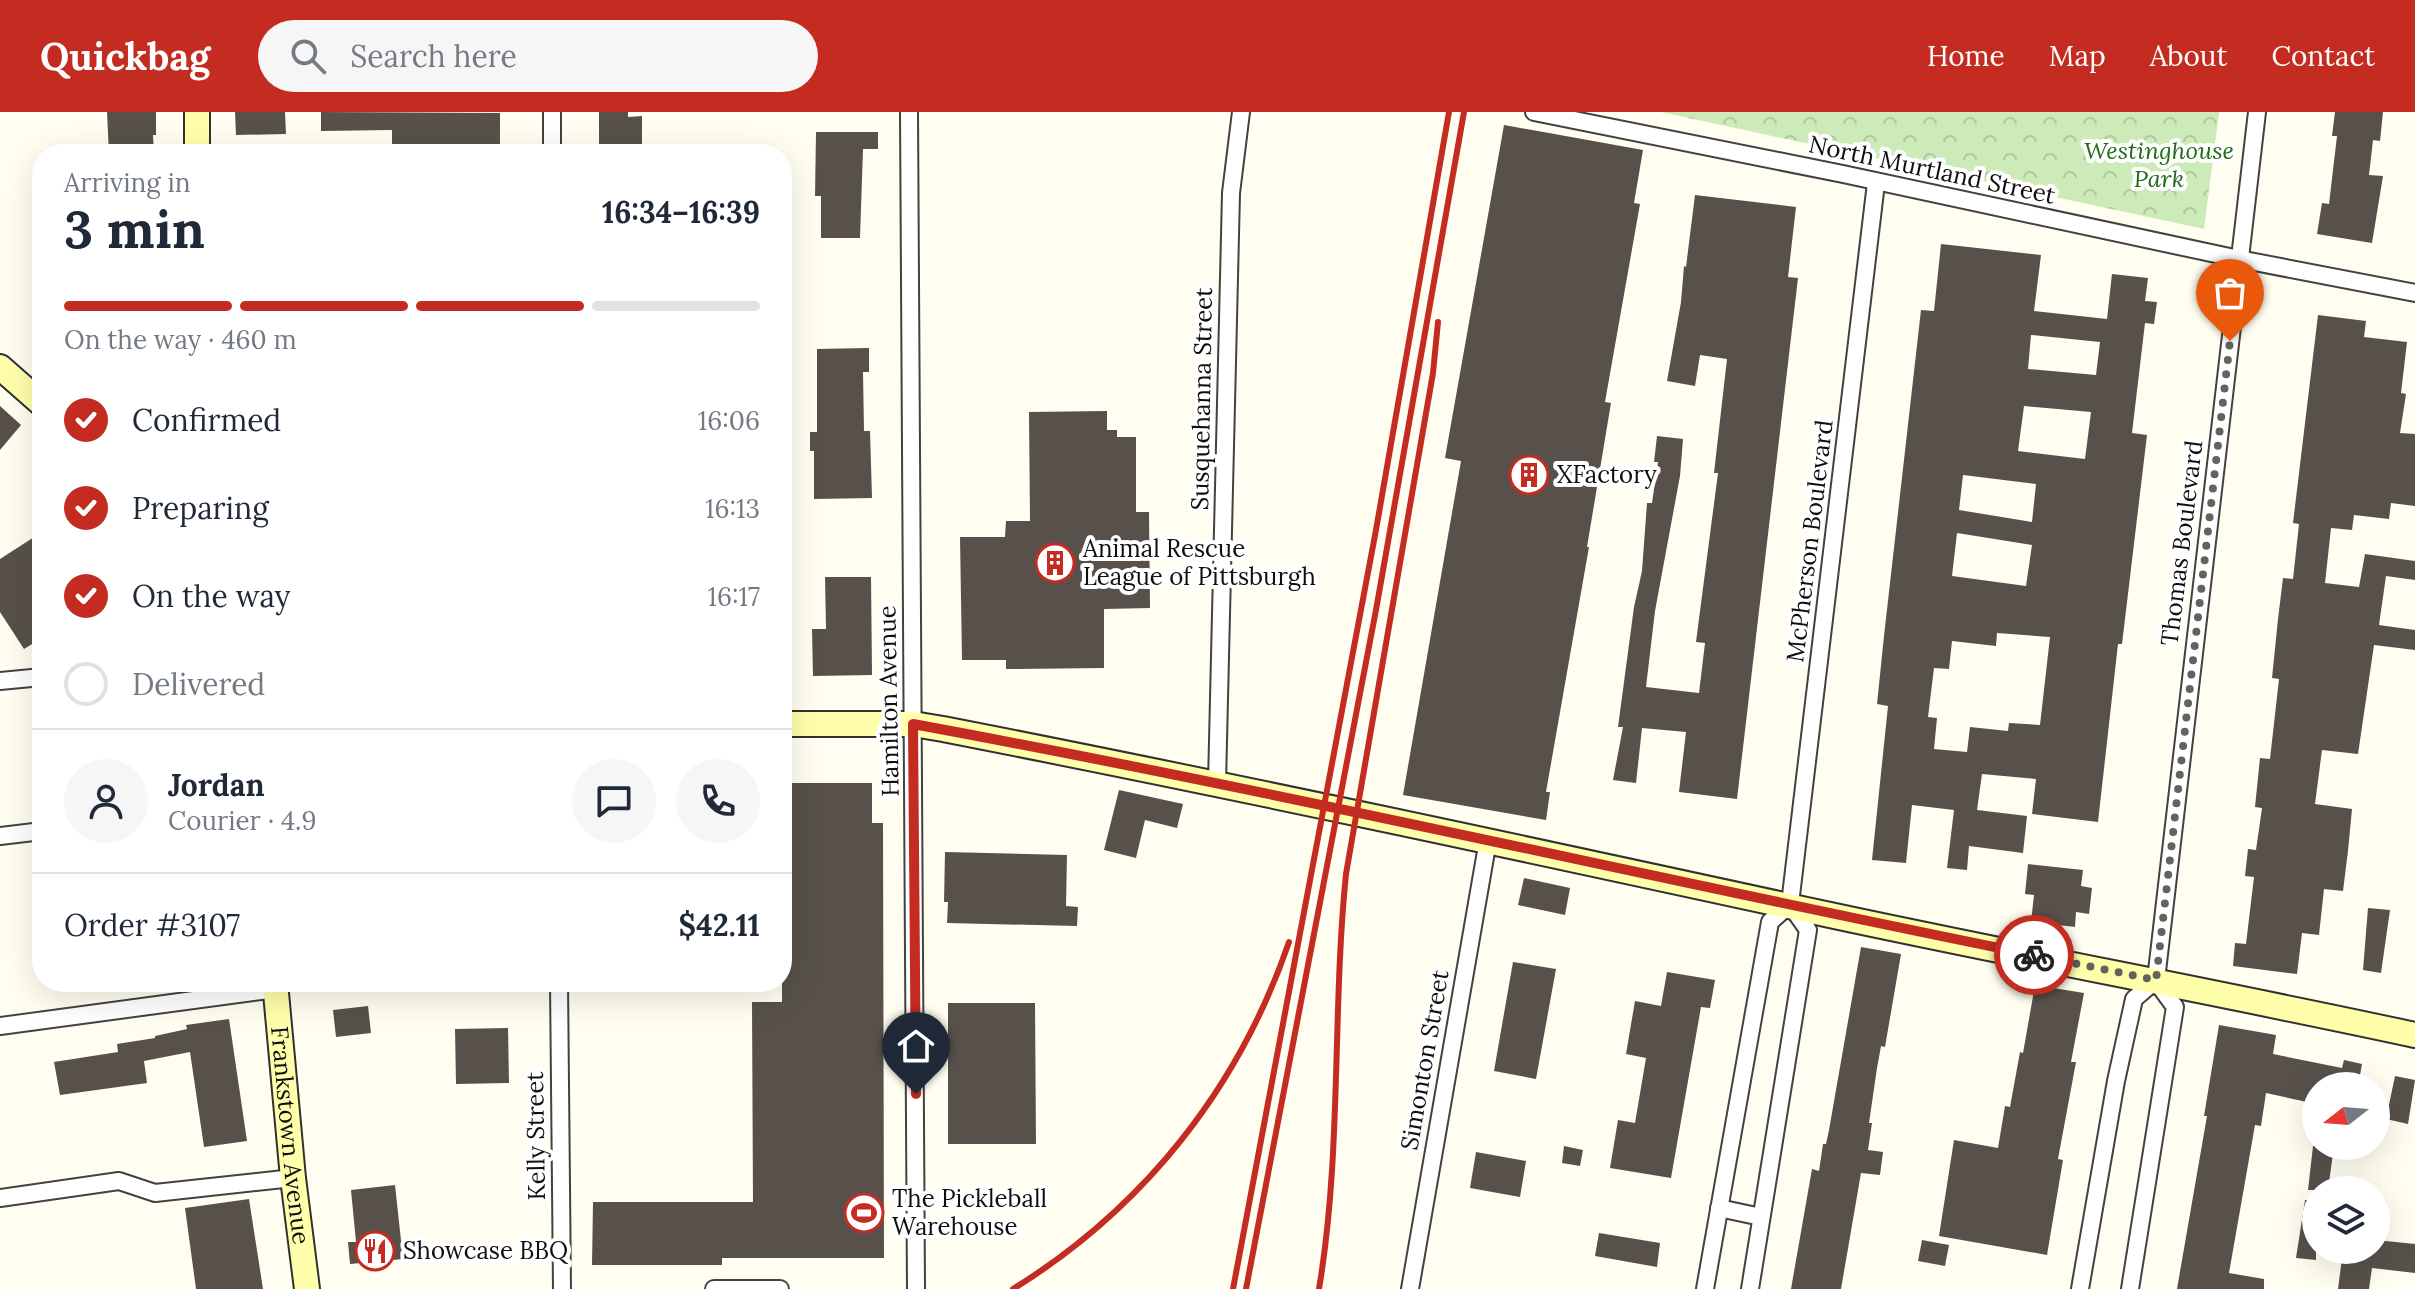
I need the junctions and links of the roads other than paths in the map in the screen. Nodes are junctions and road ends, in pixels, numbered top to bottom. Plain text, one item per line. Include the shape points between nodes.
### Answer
1 (197, 112) edge
2 (552, 112) edge
3 (909, 112) edge
4 (1241, 112) edge
5 (1534, 112) edge
6 (2257, 112) edge
7 (197, 144) edge
8 (552, 144) edge
9 (1876, 183) junction
10 (2239, 259) junction
11 (2415, 293) edge
12 (0, 367) edge
13 (32, 395) edge
14 (32, 678) edge
15 (0, 681) edge
16 (792, 724) edge
17 (913, 724) junction
18 (1217, 783) junction
19 (32, 832) edge
20 (0, 836) edge
21 (1488, 840) junction
22 (1790, 904) junction
23 (2156, 980) junction
24 (228, 992) edge
25 (276, 992) edge
26 (559, 992) edge
27 (0, 1026) edge
28 (2415, 1035) edge
29 (293, 1178) junction
30 (0, 1198) edge
31 (1719, 1208) junction
32 (1761, 1217) junction
33 (307, 1289) edge
34 (562, 1289) edge
35 (714, 1289) edge
36 (780, 1289) edge
37 (916, 1289) edge
38 (1410, 1289) edge
39 (1705, 1289) edge
40 (1750, 1289) edge
41 (2080, 1289) edge
42 (2130, 1289) edge

1 - 7 main road
2 - 8 street
3 - 17 street, Hamilton Avenue
4 - 18 street, Susquehanna Street via 1231,193
5 - 9 street, North Murtland Street
6 - 10 street, Thomas Boulevard
9 - 10 street, North Murtland Street
9 - 22 street, McPherson Boulevard
10 - 11 street, North Murtland Street
10 - 23 street, Thomas Boulevard
12 - 13 main road
14 - 15 street
16 - 17 main road
17 - 18 main road
17 - 37 street, Hamilton Avenue
18 - 21 main road
19 - 20 street
21 - 22 main road
21 - 38 street, Simonton Street
22 - 23 main road
22 - 31 street, McPherson Boulevard via 1770,922
22 - 32 street via 1808,930
23 - 28 main road
23 - 41 street via 2134,999
23 - 42 street via 2175,1007
24 - 27 street
25 - 29 main road, Frankstown Avenue
26 - 34 street, Kelly Street
29 - 30 street via 155,1193 119,1181
29 - 33 main road, Frankstown Avenue
31 - 32 street
31 - 39 street, McPherson Boulevard
32 - 40 street
35 - 36 street

